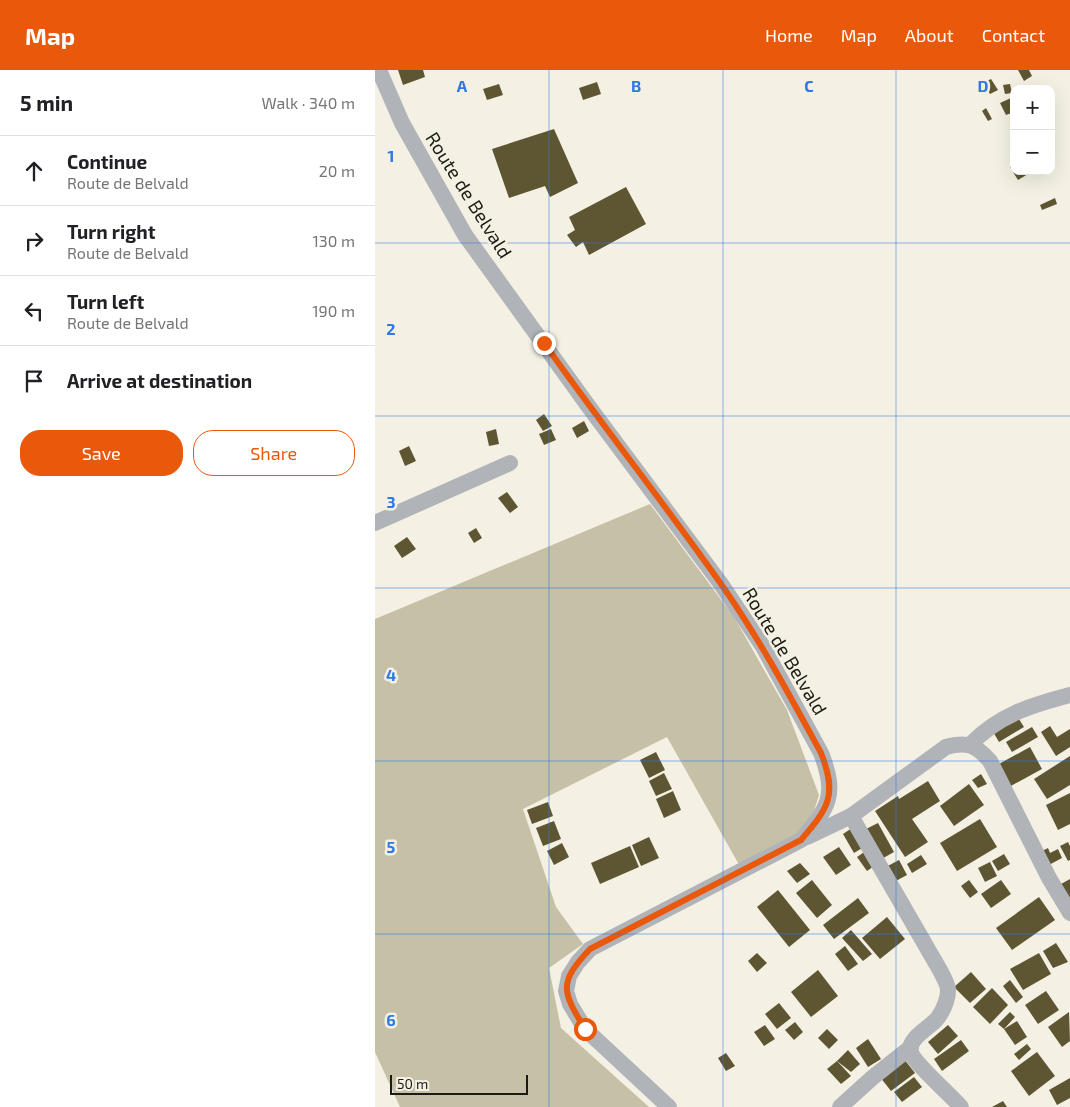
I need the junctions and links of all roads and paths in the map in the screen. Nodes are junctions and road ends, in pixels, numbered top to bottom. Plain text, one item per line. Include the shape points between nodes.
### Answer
1 (379, 70) edge
2 (510, 462) dead end
3 (375, 523) edge
4 (1070, 695) edge
5 (970, 745) junction
6 (851, 816) junction
7 (801, 840) junction
8 (1070, 913) edge
9 (911, 1047) junction
10 (669, 1107) edge
11 (840, 1107) edge
12 (961, 1107) edge

1 - 7 street, Route de Belvald via 402,124 465,235 721,584 761,645 812,736 827,768 830,784 823,814
2 - 3 street
4 - 5 street via 996,722
5 - 6 street via 963,743 946,747
5 - 8 street via 990,761
6 - 7 street
6 - 9 street via 948,988 947,1001 937,1020 915,1038
7 - 10 street, Route de Belvald via 590,949 569,976 566,991 569,1004 585,1029
9 - 11 street
9 - 12 street via 918,1062

